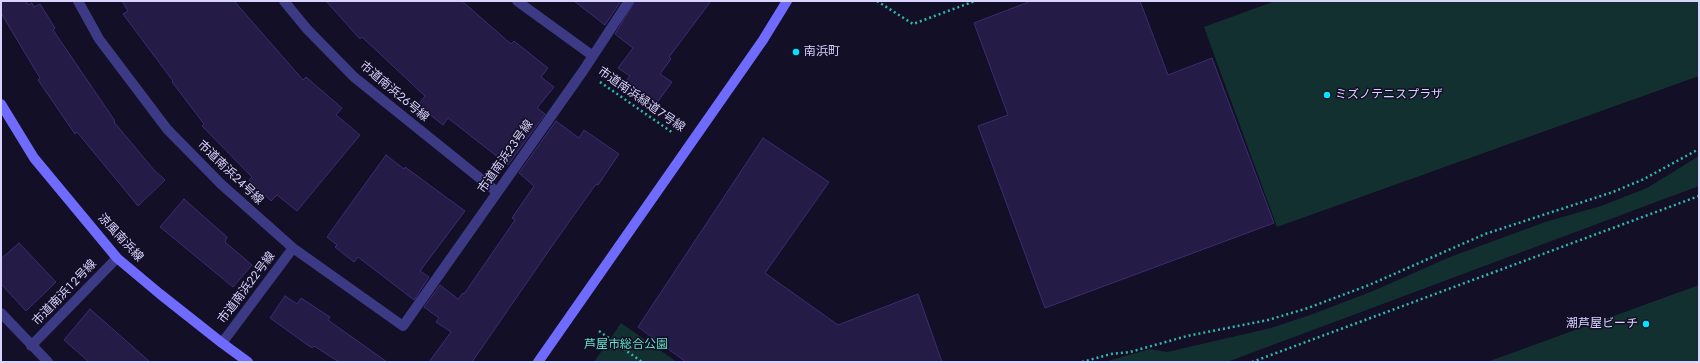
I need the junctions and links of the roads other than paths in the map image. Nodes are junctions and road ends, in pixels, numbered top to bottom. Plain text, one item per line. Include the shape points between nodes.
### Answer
1 (78, 1) edge
2 (284, 1) edge
3 (517, 1) edge
4 (629, 1) edge
5 (786, 1) edge
6 (593, 56) junction
7 (1, 104) edge
8 (497, 192) junction
9 (293, 248) junction
10 (117, 258) junction
11 (1, 313) edge
12 (403, 326) joint
13 (222, 343) junction
14 (31, 346) junction
15 (48, 362) edge
16 (248, 362) edge
17 (538, 362) edge

1 - 9 street, 市道南浜２４号線 via 99,39 167,129 221,184
2 - 8 street, 市道南浜２６号線 via 307,29 354,77
3 - 6 street
4 - 6 street, 市道南浜２３号線
5 - 17 street via 763,40
6 - 8 street, 市道南浜２３号線
7 - 10 street, 涼風南浜線 via 34,158
8 - 12 street, 市道南浜２３号線
9 - 12 street, 市道南浜２４号線
9 - 13 street, 市道南浜２２号線
10 - 13 street, 涼風南浜線
10 - 14 street, 市道南浜１２号線
11 - 14 street
13 - 16 street, 涼風南浜線
14 - 15 street

